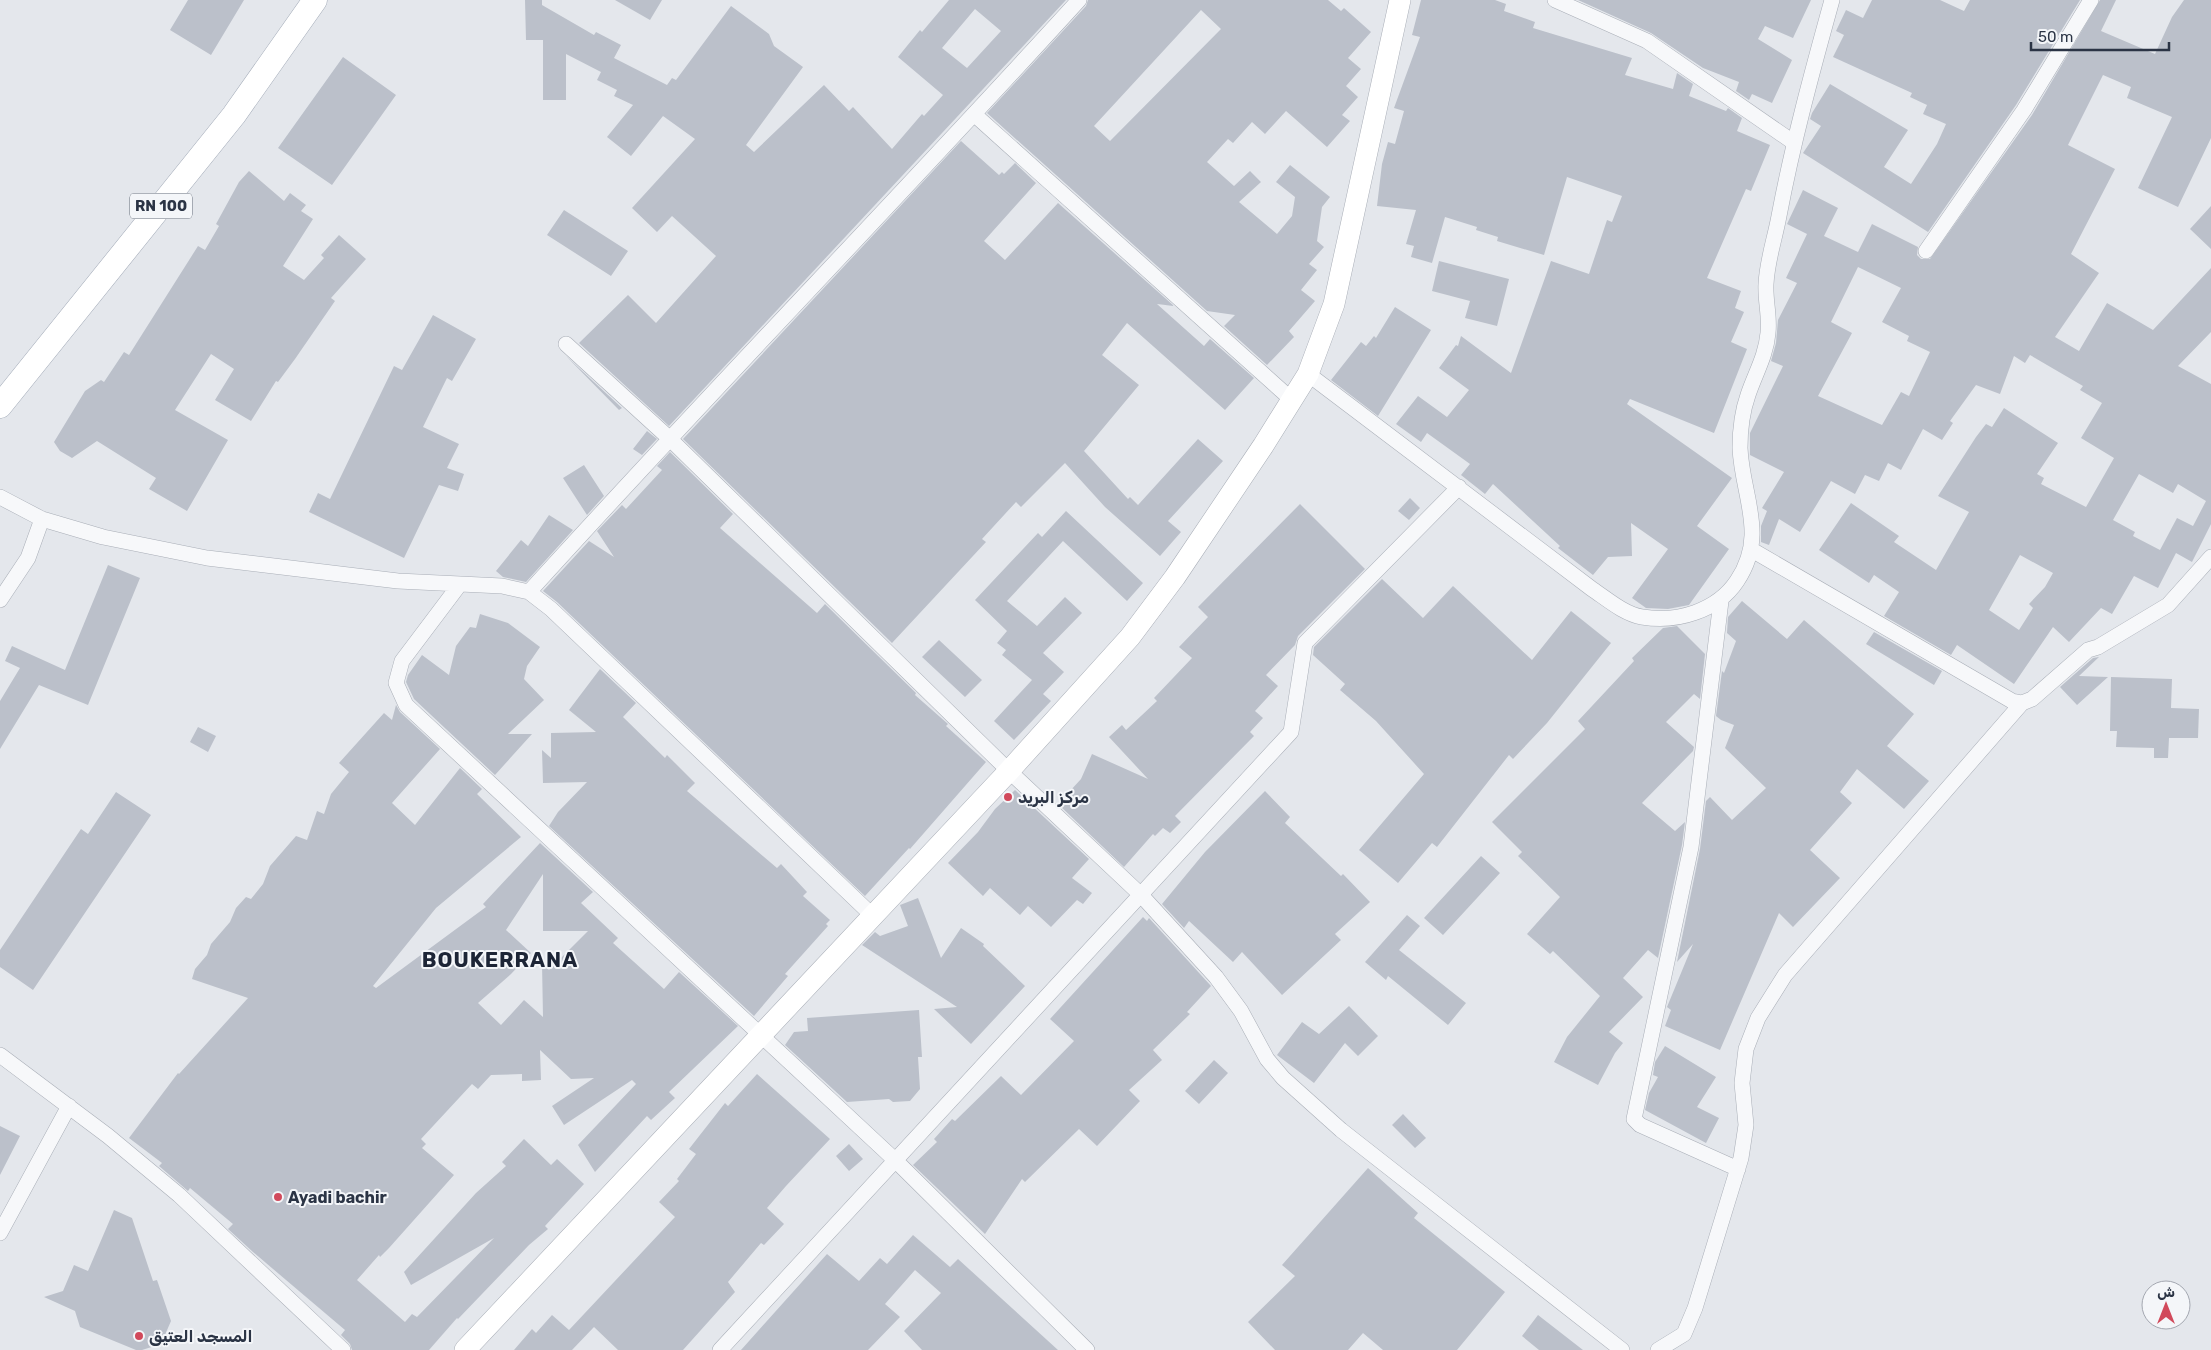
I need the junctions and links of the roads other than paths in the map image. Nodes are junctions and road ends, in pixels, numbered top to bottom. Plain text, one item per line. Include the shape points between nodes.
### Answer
1 (315, 0) edge
2 (1079, 0) edge
3 (1400, 0) edge
4 (1555, 0) edge
5 (1832, 0) edge
6 (2091, 0) edge
7 (975, 115) junction
8 (1793, 142) junction
9 (1926, 251) dead end
10 (566, 344) dead end
11 (1308, 374) junction
12 (1292, 400) junction
13 (0, 406) edge
14 (669, 438) junction
15 (1459, 486) junction
16 (0, 497) edge
17 (42, 519) junction
18 (1752, 550) junction
19 (2211, 557) edge
20 (460, 584) junction
21 (529, 592) junction
22 (0, 600) edge
23 (1721, 601) junction
24 (2022, 703) junction
25 (1009, 771) junction
26 (1141, 895) junction
27 (874, 917) junction
28 (762, 1036) junction
29 (0, 1055) edge
30 (69, 1106) junction
31 (895, 1160) junction
32 (1738, 1169) junction
33 (0, 1233) edge
34 (1605, 1343) edge
35 (343, 1350) edge
36 (465, 1350) edge
37 (720, 1350) edge
38 (1087, 1350) edge
39 (1622, 1350) edge
40 (1658, 1350) edge

1 - 13 main road, RN 100 via 234,115
2 - 7 street
3 - 11 street via 1334,304
4 - 8 street via 1647,41
5 - 8 street
6 - 9 street via 2024,110
7 - 12 street
7 - 14 street
8 - 18 street via 1766,284 1769,332 1742,418 1740,449 1753,520
10 - 14 street
11 - 12 street
11 - 15 street
12 - 25 street via 1175,577 1130,638
14 - 21 street
14 - 25 street
15 - 23 street via 1592,589 1641,617 1664,618 1697,612
15 - 26 street via 1305,643 1290,732
16 - 17 street
17 - 20 street via 103,537 207,558 398,581
17 - 22 street via 28,558
18 - 23 street via 1738,581
18 - 24 street via 2012,701
19 - 24 street via 2168,605 2088,650 2032,699
20 - 21 street via 502,586
20 - 28 street via 402,661 396,683 406,705
21 - 27 street via 558,615
23 - 32 street via 1691,846 1634,1120
24 - 32 street via 1785,975 1762,1011 1746,1049 1742,1083 1746,1125
25 - 26 street
25 - 27 street
26 - 31 street
26 - 34 street via 1216,977 1241,1010 1267,1059 1283,1078 1341,1130
27 - 28 street
28 - 31 street
28 - 36 street
29 - 30 street
30 - 33 street
30 - 35 street via 180,1195
31 - 37 street
31 - 38 street
32 - 40 street via 1684,1334
34 - 39 street

